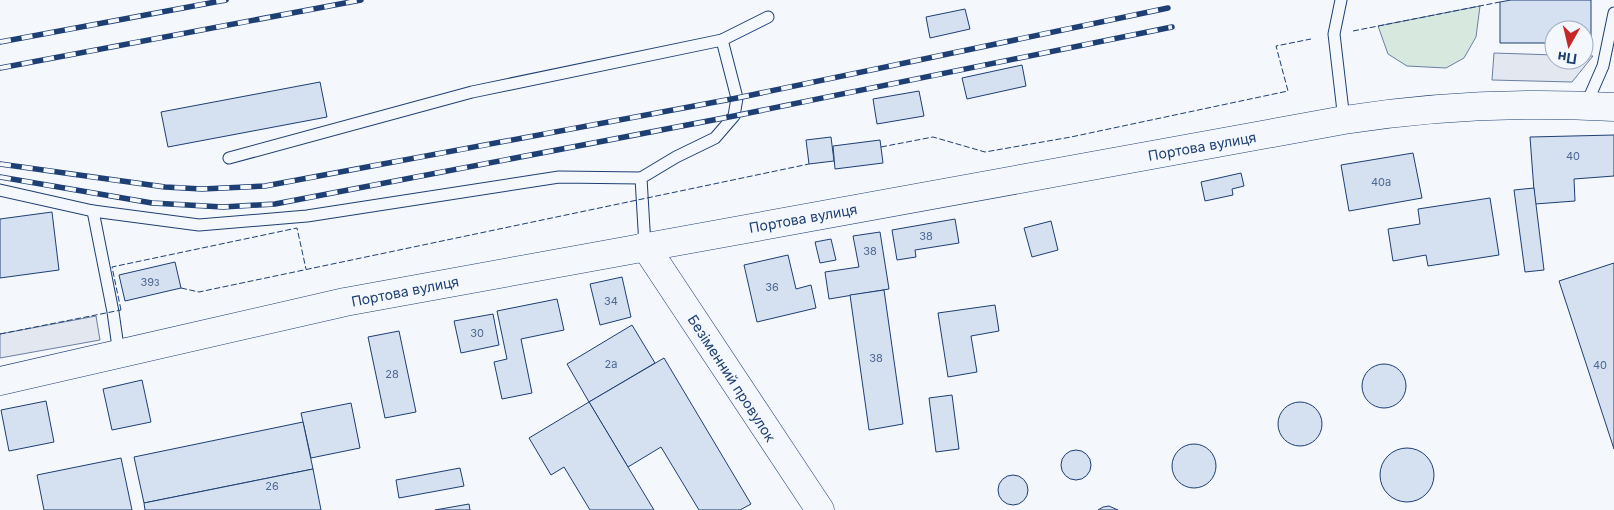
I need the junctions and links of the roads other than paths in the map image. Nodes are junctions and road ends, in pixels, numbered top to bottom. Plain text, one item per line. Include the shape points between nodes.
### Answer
1 (1341, 0) edge
2 (1614, 14) edge
3 (768, 17) dead end
4 (722, 40) junction
5 (1586, 105) junction
6 (1614, 107) edge
7 (1344, 120) junction
8 (229, 158) dead end
9 (641, 178) junction
10 (0, 190) edge
11 (93, 211) junction
12 (645, 246) junction
13 (119, 355) junction
14 (0, 382) edge
15 (820, 510) edge

1 - 7 lane via 1334,34
2 - 5 lane via 1603,66
3 - 4 lane
4 - 8 lane via 472,92
4 - 9 lane via 737,98 734,116 715,138
5 - 6 main road, Портова вулиця
5 - 7 main road, Портова вулиця via 1399,112
7 - 12 main road, Портова вулиця
9 - 11 lane via 559,177 307,216 199,225
9 - 12 lane
10 - 11 lane
11 - 13 lane
12 - 13 main road, Портова вулиця via 345,302
12 - 15 main road, Безіменний провулок
13 - 14 main road, Портова вулиця

